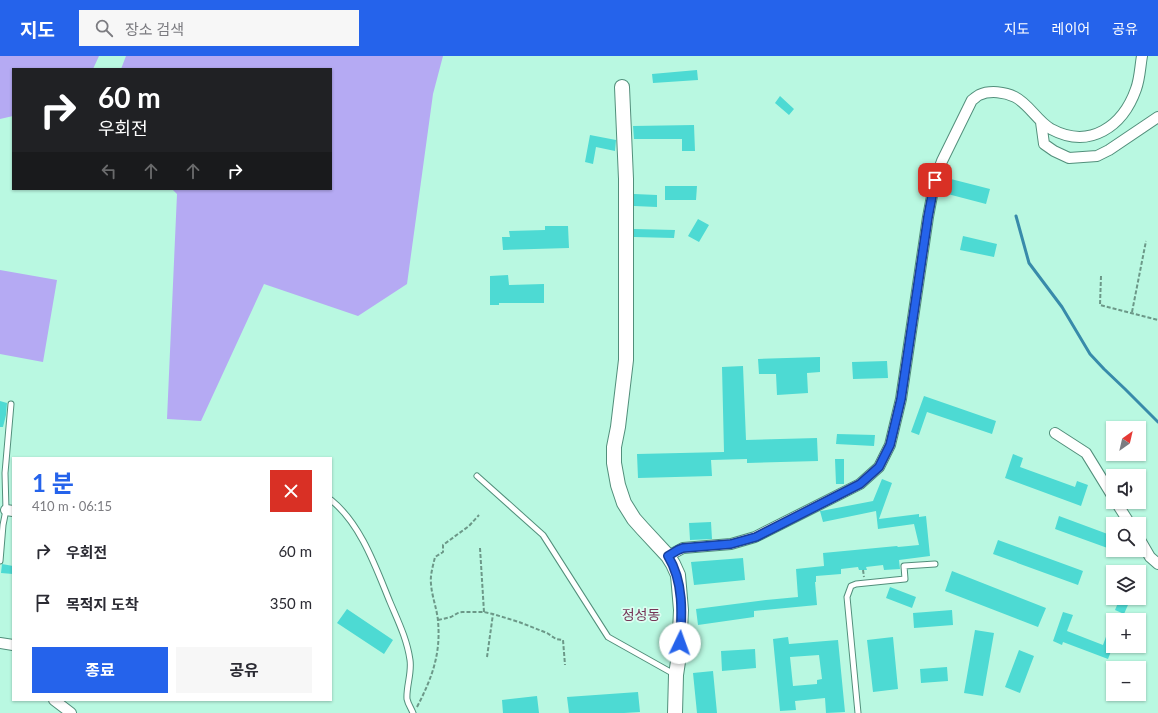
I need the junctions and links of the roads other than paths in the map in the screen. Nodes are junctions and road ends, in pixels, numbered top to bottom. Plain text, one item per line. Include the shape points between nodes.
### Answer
1 (1142, 56) edge
2 (622, 87) dead end
3 (1158, 117) edge
4 (1041, 122) junction
5 (11, 404) dead end
6 (1055, 433) dead end
7 (477, 476) dead end
8 (1106, 486) edge
9 (332, 501) edge
10 (9, 511) edge
11 (1146, 549) edge
12 (668, 556) junction
13 (0, 561) edge
14 (936, 564) dead end
15 (1158, 564) edge
16 (0, 643) edge
17 (12, 645) edge
18 (676, 675) junction
19 (55, 701) edge
20 (71, 713) edge
21 (413, 713) edge
22 (676, 713) edge
23 (858, 713) edge

1 - 4 street via 1132,100 1110,128 1091,136 1076,137 1058,132
2 - 12 street via 626,179 626,360 614,463 624,503 642,528
3 - 4 street via 1097,156 1069,158 1044,144
4 - 12 street via 1023,103 1008,94 1000,92 979,95 972,100 942,161 935,180 928,217 901,399 890,445 879,467 860,484 756,537 731,544 683,548
5 - 10 lane via 5,473
6 - 8 street via 1086,453
7 - 18 lane via 543,535 608,637
9 - 21 lane via 360,535 408,646 411,663 407,698
10 - 13 lane via 3,525
11 - 15 street
12 - 18 street via 678,575 681,610
14 - 23 lane via 904,566 905,579 851,586 847,597
16 - 17 street
18 - 22 street
19 - 20 street

